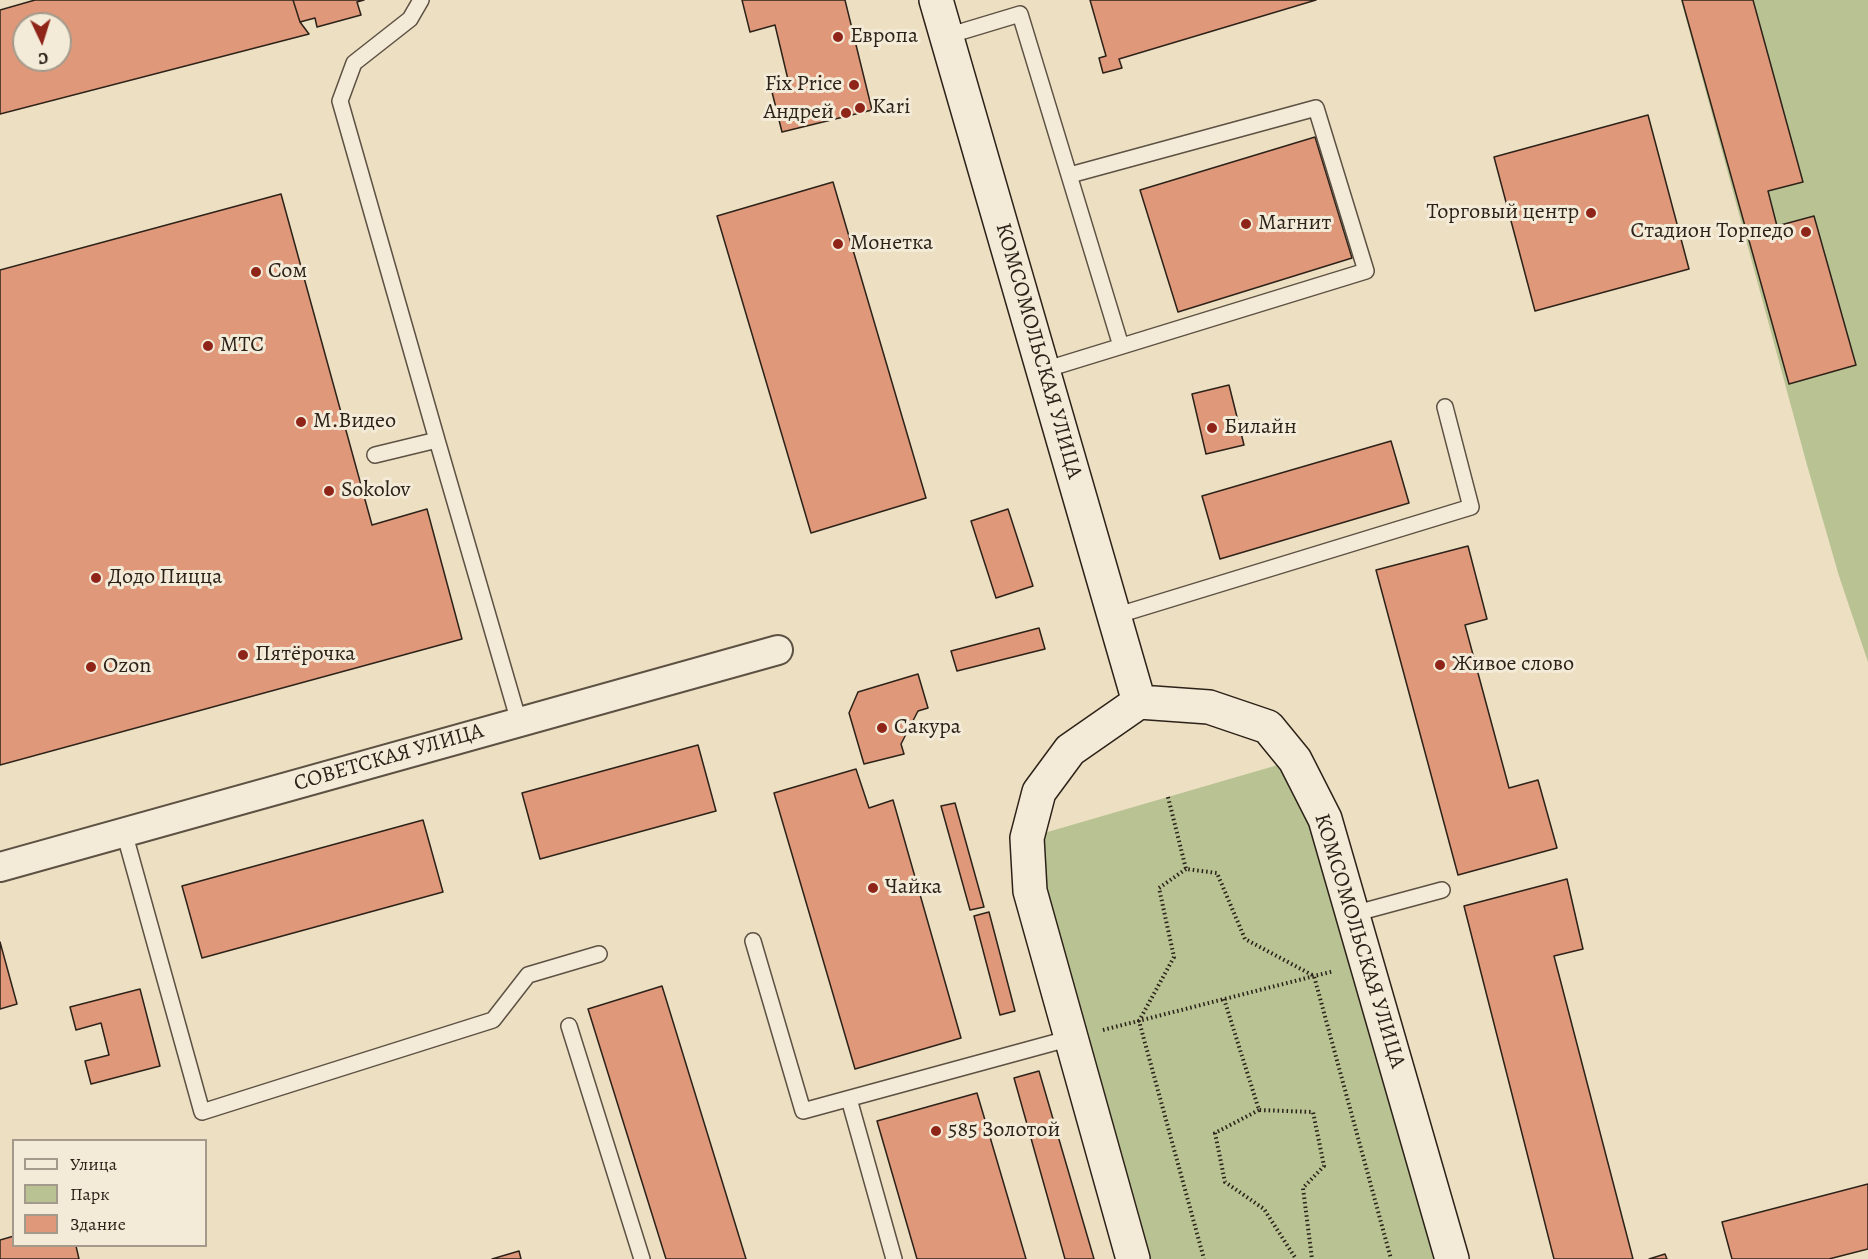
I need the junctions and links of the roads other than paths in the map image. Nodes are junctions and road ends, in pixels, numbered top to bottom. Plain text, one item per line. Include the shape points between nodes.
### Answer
1 (421, 0) edge
2 (936, 0) edge
3 (946, 36) junction
4 (1070, 175) junction
5 (1121, 346) junction
6 (1044, 370) junction
7 (1445, 407) dead end
8 (437, 440) junction
9 (375, 455) dead end
10 (1115, 616) junction
11 (778, 650) dead end
12 (1139, 702) junction
13 (519, 722) junction
14 (124, 832) junction
15 (0, 867) edge
16 (1442, 890) dead end
17 (1353, 914) junction
18 (753, 941) dead end
19 (599, 954) dead end
20 (569, 1026) dead end
21 (1071, 1038) junction
22 (849, 1099) junction
23 (642, 1259) edge
24 (894, 1259) edge
25 (1132, 1259) edge
26 (1452, 1259) edge

1 - 8 lane via 410,19 354,63 340,101
2 - 3 main road, КОМСОМОЛЬСКАЯ УЛИЦА
3 - 4 lane via 1020,14
3 - 6 main road, КОМСОМОЛЬСКАЯ УЛИЦА
4 - 5 lane
4 - 5 lane via 1316,108 1366,271
5 - 6 lane
6 - 10 main road, КОМСОМОЛЬСКАЯ УЛИЦА
7 - 10 lane via 1471,507
8 - 9 lane
8 - 13 lane
10 - 12 main road, КОМСОМОЛЬСКАЯ УЛИЦА
11 - 13 street, СОВЕТСКАЯ УЛИЦА
12 - 17 main road, КОМСОМОЛЬСКАЯ УЛИЦА via 1209,708 1268,727 1295,760 1325,819
12 - 21 main road via 1070,750 1039,792 1027,838 1030,891
13 - 14 street, СОВЕТСКАЯ УЛИЦА
14 - 15 street, СОВЕТСКАЯ УЛИЦА
14 - 19 lane via 202,1112 493,1020 528,975
16 - 17 lane
17 - 26 main road, КОМСОМОЛЬСКАЯ УЛИЦА
18 - 22 lane via 803,1111
20 - 23 lane
21 - 22 lane
21 - 25 main road
22 - 24 lane

